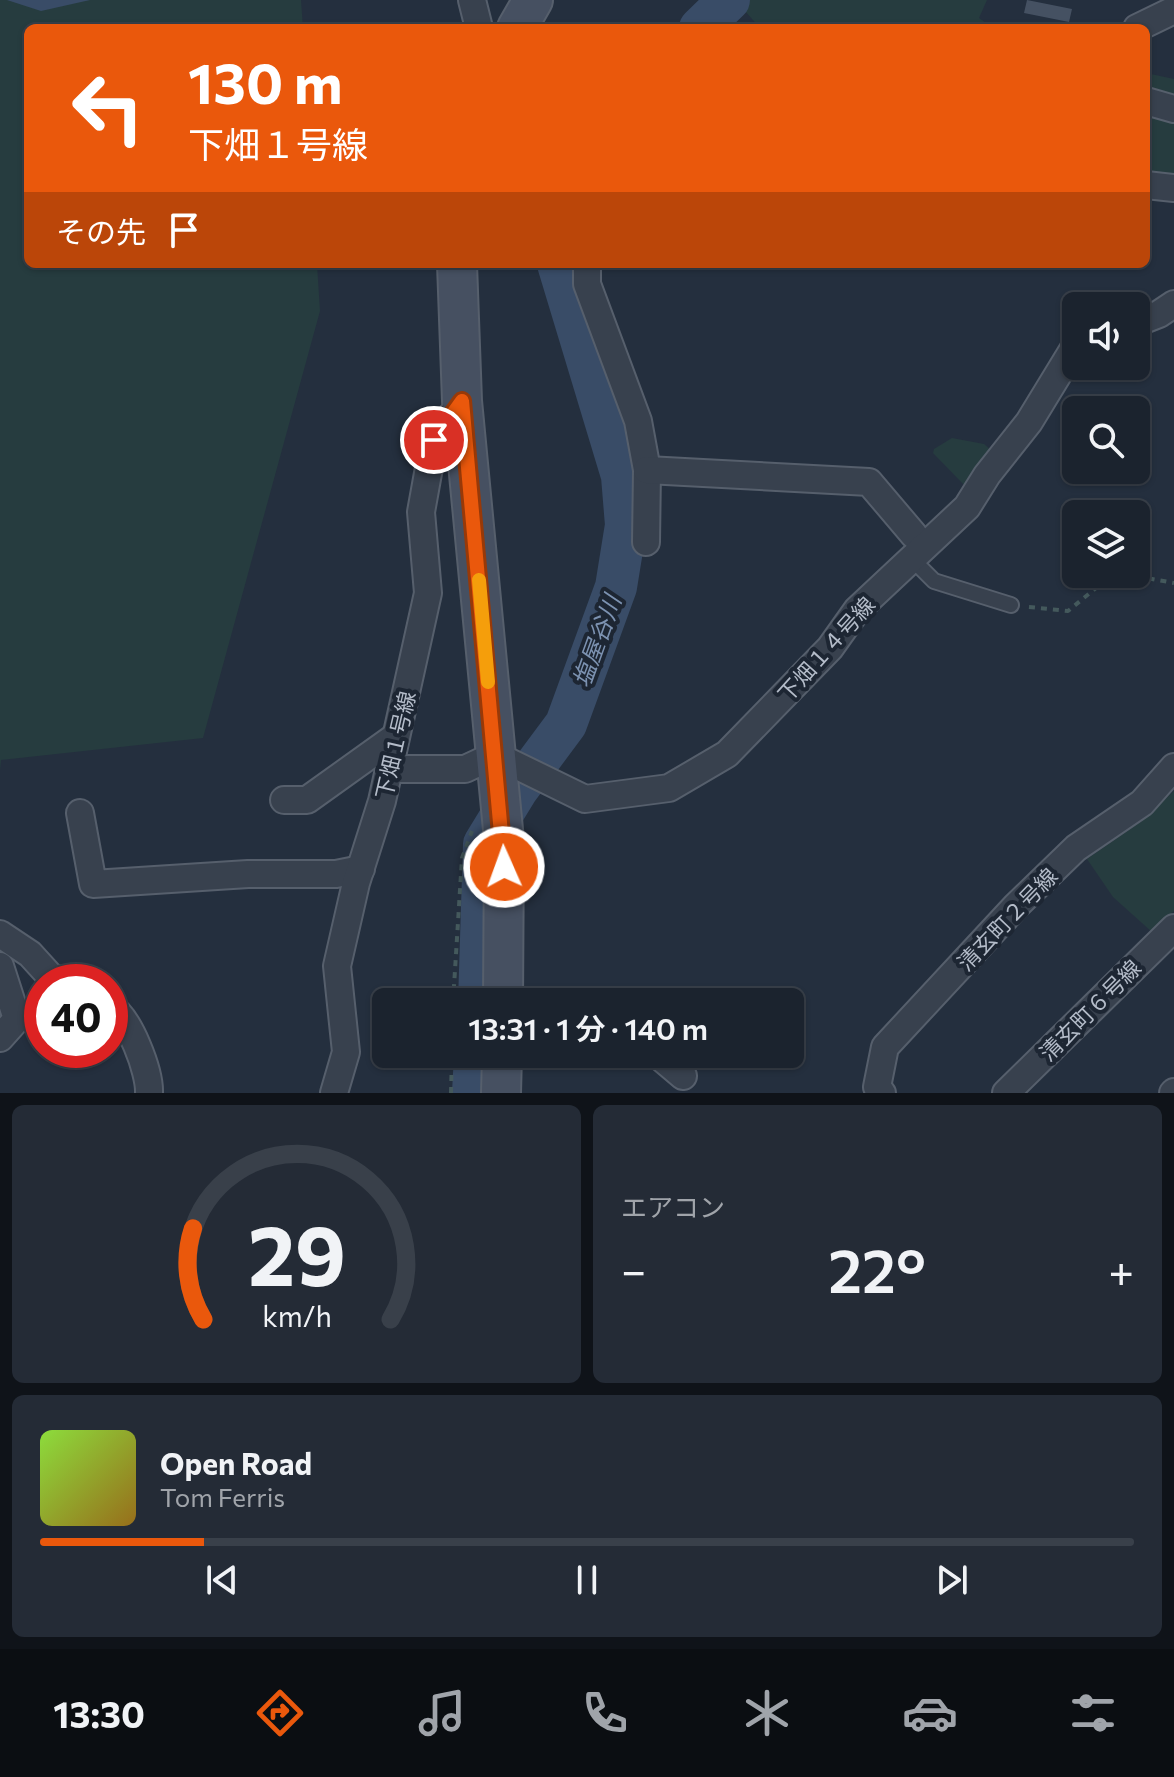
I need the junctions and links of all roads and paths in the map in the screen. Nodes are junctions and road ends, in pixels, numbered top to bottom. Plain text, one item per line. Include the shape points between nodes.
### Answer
1 (472, 0) edge
2 (533, 0) edge
3 (1174, 10) edge
4 (478, 24) edge
5 (519, 24) edge
6 (1145, 24) edge
7 (1150, 102) edge
8 (1174, 109) edge
9 (1150, 185) edge
10 (1174, 188) edge
11 (457, 268) edge
12 (587, 268) edge
13 (1174, 304) edge
14 (1150, 318) edge
15 (1062, 368) edge
16 (462, 401) junction
17 (647, 470) junction
18 (646, 542) dead end
19 (913, 547) junction
20 (1150, 579) edge
21 (1174, 583) edge
22 (1096, 588) edge
23 (1011, 605) joint
24 (395, 737) junction
25 (1174, 767) edge
26 (389, 769) junction
27 (502, 770) junction
28 (284, 800) dead end
29 (80, 813) dead end
30 (361, 869) junction
31 (1174, 928) edge
32 (0, 934) edge
33 (39, 964) edge
34 (0, 966) edge
35 (454, 988) edge
36 (503, 988) edge
37 (128, 1028) edge
38 (0, 1038) edge
39 (452, 1068) edge
40 (502, 1068) edge
41 (674, 1068) edge
42 (683, 1076) dead end
43 (149, 1093) edge
44 (334, 1093) edge
45 (451, 1093) edge
46 (501, 1093) edge
47 (882, 1093) edge
48 (1006, 1093) edge

1 - 4 street
2 - 5 street
3 - 6 street
7 - 8 street
9 - 10 street
11 - 16 street
12 - 17 street via 587,284 626,384
13 - 14 street
15 - 19 street, 下畑１４号線 via 967,507
16 - 24 street, 下畑１号線 via 434,440 421,512 428,593
16 - 27 street
17 - 18 street
17 - 19 street via 869,482
19 - 23 lane via 934,581
19 - 27 street, 下畑１４号線 via 758,726 716,761 669,788 585,799 540,777
20 - 21 path
22 - 23 path via 1068,611
24 - 26 street, 下畑１号線
24 - 28 street via 307,800
25 - 47 street, 清玄町２号線 via 1142,803 1076,848 1016,906 885,1047 877,1087
26 - 27 street
26 - 30 street, 下畑１号線
27 - 35 path via 462,858
27 - 36 street
29 - 30 street via 93,884
30 - 44 street, 下畑１号線 via 337,966 346,1052
31 - 48 street, 清玄町６号線
32 - 33 street
34 - 38 street via 17,1019
37 - 43 street via 150,1082
39 - 45 path
40 - 46 street
41 - 42 street

